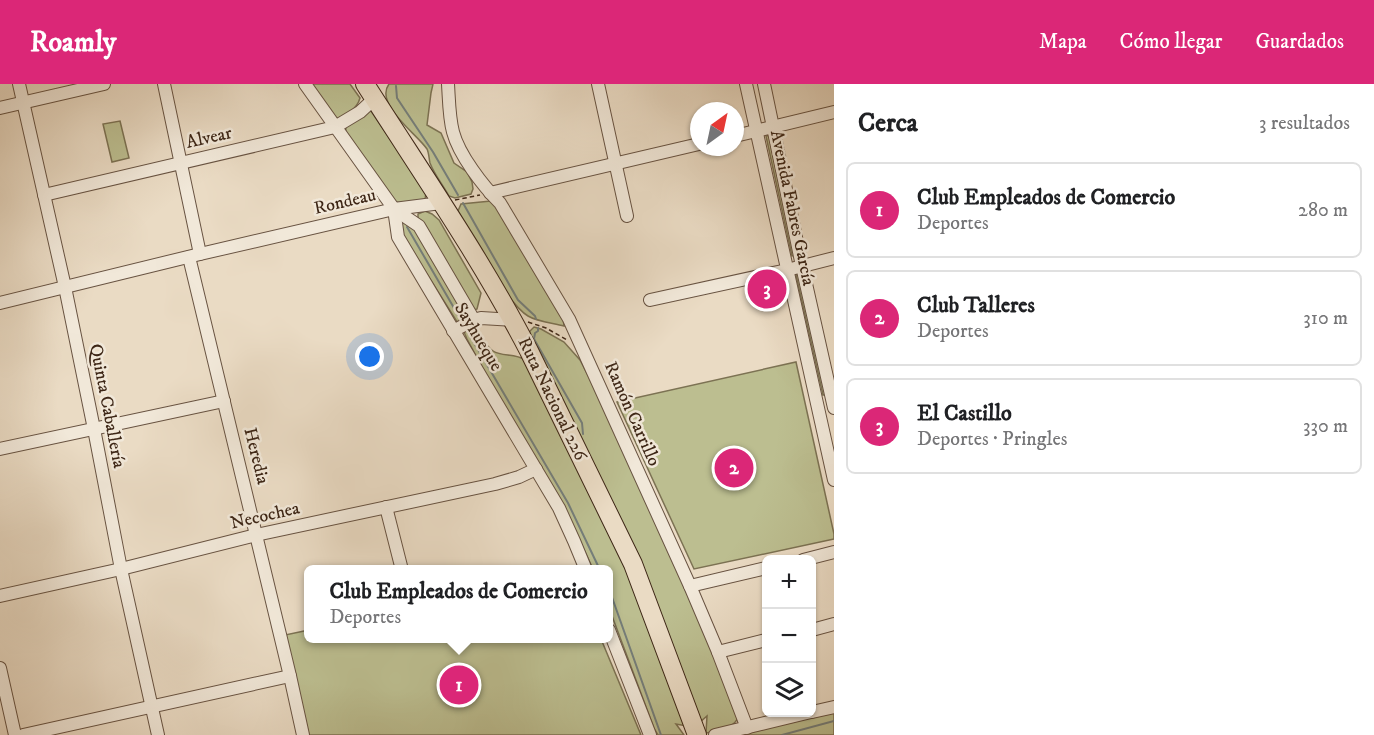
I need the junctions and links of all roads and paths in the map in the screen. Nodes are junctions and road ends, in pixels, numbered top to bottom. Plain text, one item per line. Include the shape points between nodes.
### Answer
1 (19, 84) edge
2 (104, 84) edge
3 (164, 84) edge
4 (305, 84) edge
5 (448, 84) edge
6 (598, 84) edge
7 (746, 84) edge
8 (764, 84) edge
9 (369, 91) edge
10 (23, 102) junction
11 (0, 108) edge
12 (834, 112) edge
13 (335, 127) junction
14 (773, 128) junction
15 (757, 131) junction
16 (744, 134) edge
17 (690, 146) edge
18 (181, 163) junction
19 (614, 164) junction
20 (490, 193) junction
21 (45, 195) junction
22 (441, 203) junction
23 (394, 209) junction
24 (627, 216) dead end
25 (195, 255) junction
26 (834, 258) edge
27 (802, 266) junction
28 (787, 270) junction
29 (65, 287) junction
30 (650, 300) dead end
31 (0, 303) edge
32 (474, 320) junction
33 (513, 320) junction
34 (453, 331) junction
35 (585, 353) junction
36 (224, 401) junction
37 (834, 406) edge
38 (817, 407) junction
39 (94, 429) junction
40 (0, 449) edge
41 (536, 469) junction
42 (834, 480) edge
43 (387, 507) junction
44 (256, 535) junction
45 (834, 552) edge
46 (816, 557) edge
47 (401, 565) edge
48 (584, 565) edge
49 (121, 569) junction
50 (762, 569) edge
51 (690, 586) junction
52 (0, 596) edge
53 (834, 624) edge
54 (816, 629) edge
55 (613, 640) edge
56 (762, 641) edge
57 (718, 652) junction
58 (0, 668) edge
59 (290, 676) junction
60 (151, 707) junction
61 (834, 707) edge
62 (816, 711) edge
63 (792, 717) edge
64 (694, 728) edge
65 (747, 729) junction
66 (15, 735) edge
67 (23, 735) edge
68 (158, 735) edge
69 (303, 735) edge
70 (650, 735) edge
71 (715, 735) edge

1 - 10 street, Quinta Caballería
2 - 10 street
3 - 18 street, Heredia
4 - 13 street, Sayhueque
5 - 20 street, Ramón Carrillo via 458,147
6 - 19 street
7 - 15 street, Avenida Fabres García
8 - 14 street, Avenida Fabres García
9 - 13 street, Alvear via 360,112
9 - 22 highway, Ruta Nacional 226
10 - 11 street
10 - 21 street, Quinta Caballería
12 - 14 street
13 - 18 street, Alvear
13 - 23 street, Sayhueque
14 - 15 street
14 - 27 street, Avenida Fabres García
15 - 16 street
15 - 28 street, Avenida Fabres García
17 - 19 street
18 - 21 street, Alvear
18 - 25 street, Heredia
19 - 20 street
19 - 24 street
20 - 22 path
20 - 35 street, Ramón Carrillo via 500,203 569,319
21 - 29 street, Quinta Caballería
22 - 23 street, Rondeau
22 - 33 highway, Ruta Nacional 226
23 - 25 street, Rondeau
23 - 32 street via 419,226
23 - 34 street, Sayhueque via 398,237
25 - 29 street, Rondeau
25 - 36 street, Heredia
26 - 27 street
27 - 28 street
27 - 37 street, Avenida Fabres García
28 - 30 street
28 - 38 street, Avenida Fabres García
29 - 31 street, Rondeau
29 - 39 street, Quinta Caballería
32 - 33 street
32 - 34 street
33 - 35 path via 546,328
33 - 64 highway, Ruta Nacional 226 via 633,564
34 - 41 street, Sayhueque
35 - 51 street, Ramón Carrillo
36 - 39 street
36 - 44 street, Heredia
37 - 38 street
38 - 42 street, Avenida Fabres García
39 - 40 street
39 - 49 street, Quinta Caballería
41 - 43 street, Necochea via 495,484
41 - 48 street, Sayhueque via 559,508
43 - 44 street, Necochea
43 - 47 street
44 - 49 street, Necochea
44 - 59 street, Heredia
45 - 46 street
49 - 52 street, Necochea
49 - 60 street, Quinta Caballería
50 - 51 street
51 - 57 street, Ramón Carrillo
53 - 54 street
55 - 70 street
56 - 57 street
57 - 65 street, Ramón Carrillo
58 - 66 street
59 - 60 street
59 - 69 street, Heredia
60 - 67 street
60 - 68 street, Quinta Caballería
61 - 62 street
63 - 65 street
65 - 71 street

